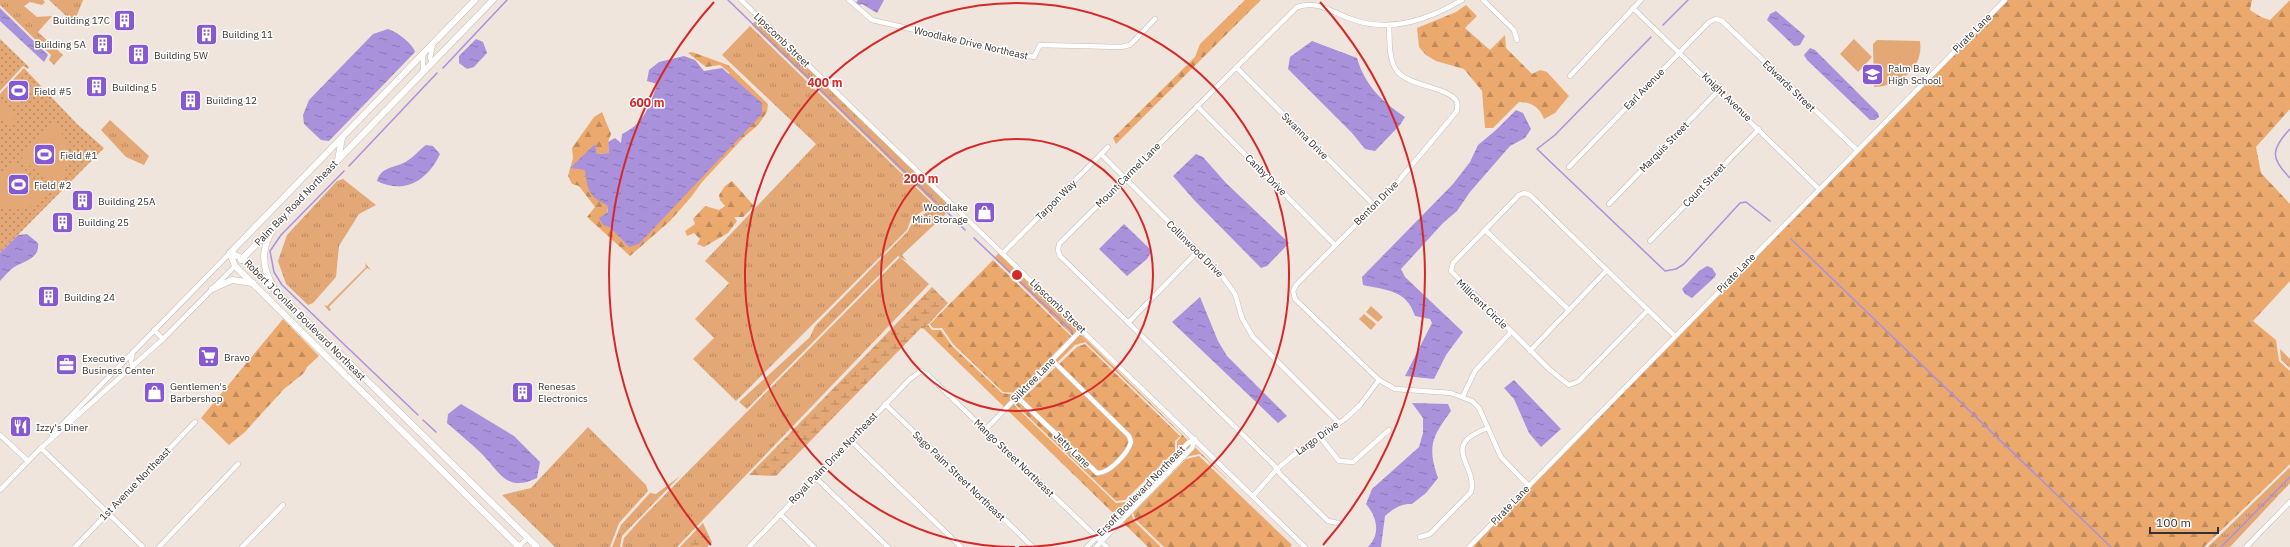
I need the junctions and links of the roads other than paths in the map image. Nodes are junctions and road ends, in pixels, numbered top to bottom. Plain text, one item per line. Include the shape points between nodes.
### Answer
1 (475, 0) edge
2 (493, 0) edge
3 (741, 0) edge
4 (849, 0) edge
5 (1462, 0) edge
6 (1483, 0) edge
7 (1641, 0) edge
8 (2005, 0) edge
9 (1634, 8) junction
10 (1155, 19) dead end
11 (1722, 21) joint
12 (1389, 26) junction
13 (1517, 40) dead end
14 (433, 44) junction
15 (1680, 52) junction
16 (423, 54) junction
17 (432, 63) junction
18 (1236, 67) junction
19 (423, 72) junction
20 (1570, 76) dead end
21 (1719, 90) junction
22 (1197, 106) junction
23 (1759, 128) junction
24 (342, 138) junction
25 (1108, 147) dead end
26 (1857, 150) junction
27 (1101, 154) junction
28 (338, 160) junction
29 (1570, 167) dead end
30 (1124, 178) junction
31 (1819, 188) junction
32 (1609, 204) dead end
33 (1374, 205) junction
34 (280, 219) junction
35 (1485, 230) junction
36 (1650, 241) dead end
37 (1335, 245) junction
38 (1198, 251) junction
39 (230, 253) junction
40 (1003, 253) junction
41 (242, 258) junction
42 (235, 266) junction
43 (1607, 270) junction
44 (253, 283) junction
45 (212, 288) junction
46 (279, 296) junction
47 (293, 310) junction
48 (1569, 310) junction
49 (1648, 310) junction
50 (283, 313) junction
51 (1128, 323) junction
52 (1082, 329) junction
53 (154, 330) junction
54 (1511, 332) junction
55 (1674, 336) junction
56 (163, 339) junction
57 (134, 348) junction
58 (1530, 351) junction
59 (1052, 360) junction
60 (133, 366) junction
61 (921, 371) joint
62 (359, 374) junction
63 (1379, 380) junction
64 (352, 381) junction
65 (1463, 396) junction
66 (1017, 397) junction
67 (885, 404) junction
68 (195, 422) dead end
69 (1339, 423) junction
70 (1488, 428) junction
71 (985, 430) junction
72 (1389, 430) dead end
73 (0, 436) edge
74 (1320, 437) junction
75 (1195, 439) junction
76 (850, 440) junction
77 (41, 448) junction
78 (28, 461) junction
79 (238, 464) dead end
80 (1167, 464) junction
81 (1172, 469) junction
82 (1277, 469) junction
83 (815, 477) junction
84 (1529, 486) junction
85 (0, 490) edge
86 (1254, 495) junction
87 (1135, 498) junction
88 (1140, 502) junction
89 (2290, 502) edge
90 (283, 505) dead end
91 (107, 513) junction
92 (780, 514) junction
93 (1338, 523) dead end
94 (1097, 537) junction
95 (1420, 537) dead end
96 (528, 538) junction
97 (1101, 541) junction
98 (75, 547) edge
99 (143, 547) edge
100 (158, 547) edge
101 (242, 547) edge
102 (519, 547) edge
103 (537, 547) edge
104 (749, 547) edge
105 (814, 547) edge
106 (888, 547) edge
107 (961, 547) edge
108 (1033, 547) edge
109 (1087, 547) edge
110 (1096, 547) edge
111 (1107, 547) edge
112 (1305, 547) edge
113 (1469, 547) edge
114 (2246, 547) edge

1 - 14 main road, Palm Bay Road Northeast
2 - 17 main road, Palm Bay Road Northeast
3 - 40 street, Lipscomb Street
4 - 10 street, Woodlake Drive Northeast via 872,20 1034,57 1040,45 1130,45
5 - 12 street, Mount Carmel Lane via 1429,17
6 - 13 street via 1514,30
7 - 9 street
8 - 26 street, Pirate Lane
9 - 15 street, Knight Avenue
9 - 20 street
11 - 15 street, Earl Avenue via 1716,18 1710,22
11 - 26 street, Edwards Street
12 - 18 street, Mount Carmel Lane via 1356,21 1319,4 1297,6
12 - 33 street, Benton Drive via 1391,58 1397,71 1409,81 1451,95 1457,102 1457,111 1396,184
14 - 16 main road, Palm Bay Road Northeast
14 - 17 street via 430,58
15 - 21 street, Knight Avenue
15 - 29 street, Earl Avenue
16 - 19 street
16 - 24 main road, Palm Bay Road Northeast
17 - 19 main road, Palm Bay Road Northeast
18 - 22 street, Mount Carmel Lane
18 - 33 street, Swanna Drive
19 - 28 main road, Palm Bay Road Northeast
21 - 23 street, Knight Avenue
21 - 32 street, Marquis Street
22 - 30 street, Mount Carmel Lane
22 - 37 street, Canby Drive
23 - 31 street, Knight Avenue
23 - 36 street, Count Street
24 - 28 main road
24 - 39 main road, Palm Bay Road Northeast
25 - 27 street, Tarpon Way
26 - 31 street, Pirate Lane
27 - 30 street, Collinwood Drive
27 - 40 street, Tarpon Way
28 - 34 main road, Palm Bay Road Northeast
30 - 38 street, Collinwood Drive
30 - 51 street, Mount Carmel Lane via 1059,244 1058,250 1060,256
31 - 55 street, Pirate Lane
33 - 37 street, Benton Drive
34 - 41 main road, Palm Bay Road Northeast
34 - 46 main road via 268,237 264,250 268,277
35 - 43 street, Millicent Circle via 1524,193 1530,195
35 - 48 street
35 - 54 street, Millicent Circle via 1453,263 1451,271
37 - 63 street, Benton Drive via 1296,285 1293,291 1295,299
38 - 51 street
38 - 69 street, Collinwood Drive via 1228,282 1247,329 1253,337
39 - 41 main road, Robert J Conlan Boulevard Northeast
39 - 42 main road, Robert J Conlan Boulevard Northeast
39 - 53 street, Palm Bay Road Northeast
40 - 52 street, Lipscomb Street
41 - 42 main road, Palm Bay Road Northeast
41 - 46 main road, Robert J Conlan Boulevard Northeast
42 - 44 main road, Robert J Conlan Boulevard Northeast
42 - 45 street, Palm Bay Road Northeast
43 - 48 street
43 - 49 street, Millicent Circle
44 - 45 main road via 232,280
44 - 50 main road, Robert J Conlan Boulevard Northeast
45 - 56 street, Palm Bay Road Northeast
46 - 47 main road, Robert J Conlan Boulevard Northeast
47 - 50 main road
47 - 62 main road, Robert J Conlan Boulevard Northeast
48 - 58 street
49 - 55 street, Millicent Circle
49 - 58 street, Millicent Circle via 1573,385 1566,384
50 - 64 main road, Robert J Conlan Boulevard Northeast
51 - 82 street, Mount Carmel Lane
52 - 59 street, Silktree Lane
52 - 75 street, Lipscomb Street
53 - 56 street
53 - 57 street, Palm Bay Road Northeast
54 - 58 street, Millicent Circle
54 - 65 street via 1475,371
55 - 84 street, Pirate Lane
56 - 60 street, Palm Bay Road Northeast
57 - 60 street via 131,361
57 - 77 street, Palm Bay Road Northeast
59 - 66 street, Silktree Lane
59 - 66 street, Jetty Lane via 1129,436 1129,448 1107,471 1097,473
60 - 77 street, Palm Bay Road Northeast
61 - 67 street, Royal Palm Drive Northeast via 910,378
61 - 71 street, Mango Street Northeast
62 - 64 main road
62 - 96 main road, Robert J Conlan Boulevard Northeast
63 - 65 street via 1395,389
63 - 69 street, Largo Drive via 1360,405
64 - 102 main road, Robert J Conlan Boulevard Northeast
65 - 70 street via 1479,408
66 - 71 street, Silktree Lane
67 - 76 street, Royal Palm Drive Northeast
67 - 108 street, Sago Palm Street Northeast
68 - 91 street, 1st Avenue Northeast
69 - 74 street, Largo Drive
70 - 84 street via 1501,457
70 - 95 street via 1473,434 1465,442 1462,454 1473,483 1471,492 1430,534
71 - 94 street, Mango Street Northeast
72 - 74 street via 1354,462 1339,461
73 - 78 street
74 - 82 street, Largo Drive
75 - 80 street, Ersoff Boulevard Northeast
75 - 81 street, Ersoff Boulevard Northeast via 1192,448
75 - 86 street, Lipscomb Street
76 - 83 street, Royal Palm Drive Northeast
76 - 107 street
77 - 78 street, Palm Bay Road Northeast
77 - 91 street
78 - 85 street, Palm Bay Road Northeast
79 - 100 street
80 - 81 street
80 - 87 street, Ersoff Boulevard Northeast
81 - 88 street, Ersoff Boulevard Northeast
82 - 86 street, Largo Drive
82 - 93 street, Mount Carmel Lane via 1328,521
83 - 92 street, Royal Palm Drive Northeast
83 - 106 street
84 - 113 street, Pirate Lane
86 - 112 street, Lipscomb Street
87 - 88 street
87 - 94 street, Ersoff Boulevard Northeast
88 - 97 street, Ersoff Boulevard Northeast
89 - 114 street
90 - 101 street
91 - 98 street, 1st Avenue Northeast
91 - 99 street
92 - 104 street, Royal Palm Drive Northeast
92 - 105 street
94 - 97 street, Mango Street Northeast
94 - 109 street, Ersoff Boulevard Northeast
96 - 102 street
96 - 103 main road, Robert J Conlan Boulevard Northeast
97 - 110 street, Ersoff Boulevard Northeast
97 - 111 street, Mango Street Northeast

